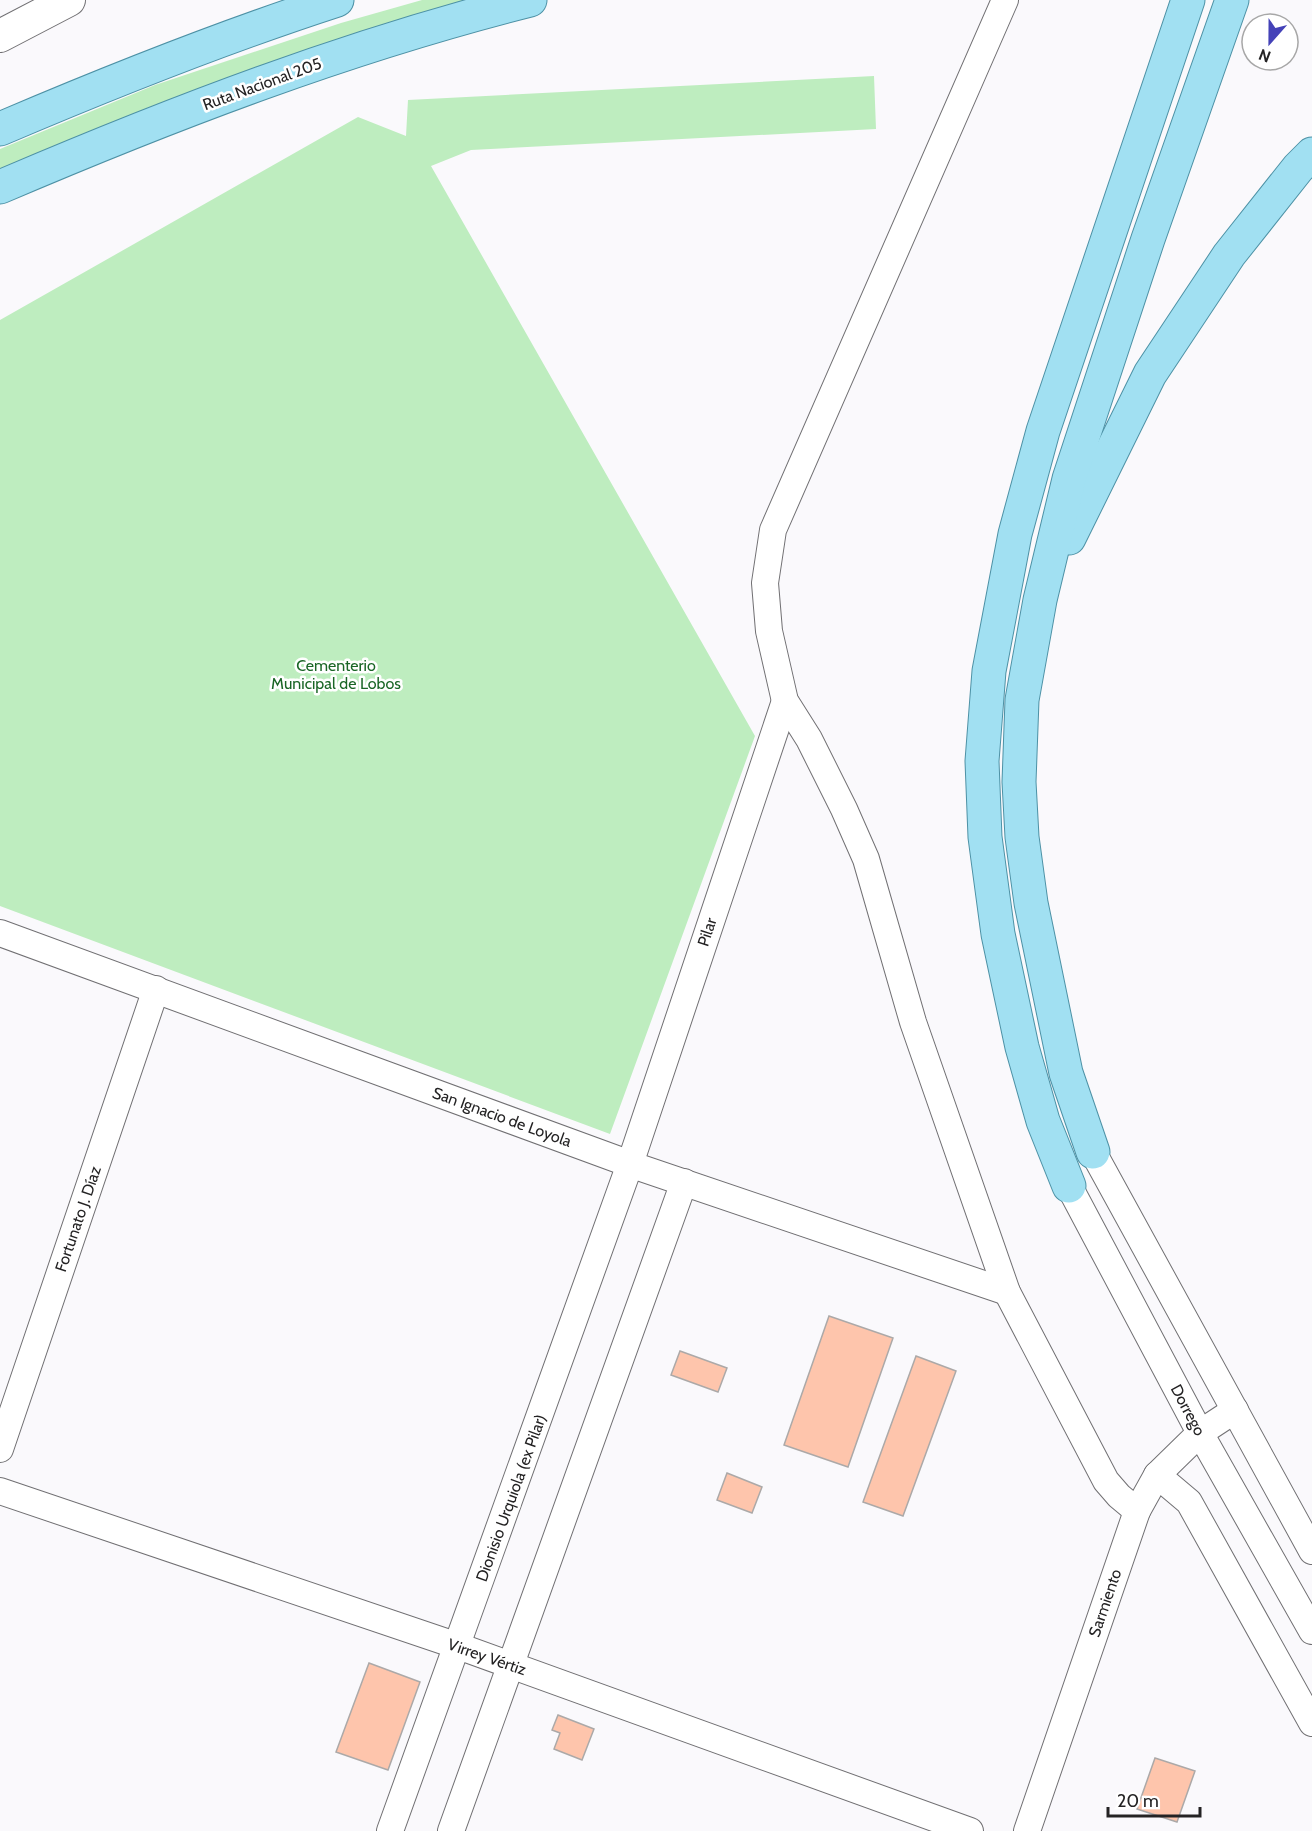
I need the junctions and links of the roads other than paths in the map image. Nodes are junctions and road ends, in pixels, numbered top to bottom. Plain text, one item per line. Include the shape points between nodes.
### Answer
1 (69, 0) edge
2 (337, 0) edge
3 (530, 0) edge
4 (1005, 0) edge
5 (1188, 0) edge
6 (1232, 0) edge
7 (0, 36) edge
8 (0, 129) edge
9 (1312, 154) edge
10 (0, 186) edge
11 (1040, 600) junction
12 (785, 701) junction
13 (0, 933) edge
14 (156, 989) junction
15 (1093, 1152) joint
16 (630, 1164) junction
17 (684, 1182) junction
18 (1069, 1186) joint
19 (1007, 1292) junction
20 (1235, 1410) junction
21 (1200, 1433) junction
22 (0, 1449) edge
23 (1157, 1475) junction
24 (0, 1491) edge
25 (1137, 1511) junction
26 (1312, 1551) edge
27 (1312, 1631) edge
28 (458, 1646) junction
29 (510, 1665) junction
30 (1312, 1723) edge
31 (390, 1831) edge
32 (451, 1831) edge
33 (970, 1831) edge
34 (1027, 1831) edge

1 - 7 street
2 - 8 main road via 261,25
3 - 10 main road, Ruta Nacional 205 via 394,38 283,75
4 - 12 street via 773,530 765,583 769,630
5 - 18 main road via 1042,431 1015,534 989,671 982,772 985,837 998,934 1022,1047 1043,1120
6 - 11 main road via 1100,382 1069,479
9 - 11 main road via 1229,255 1150,374
11 - 15 main road via 1022,700 1022,837 1031,903 1064,1062
12 - 16 street, Pilar
12 - 19 street via 809,739 866,859 913,1022
13 - 14 street, San Ignacio de Loyola
14 - 16 street, San Ignacio de Loyola
14 - 22 street, Fortunato J. Díaz
15 - 20 street
16 - 17 street, San Ignacio de Loyola
16 - 28 street, Dionisio Urquiola (ex Pilar)
17 - 19 street, San Ignacio de Loyola
17 - 29 street
18 - 21 street, Dorrego
19 - 25 street via 1106,1480
20 - 21 street, Sarmiento
20 - 26 street
21 - 23 street, Sarmiento
21 - 27 street, Dorrego
23 - 25 street, Sarmiento
23 - 30 street via 1189,1502
24 - 28 street, Virrey Vértiz
25 - 34 street, Sarmiento
28 - 29 street, Virrey Vértiz
28 - 31 street, Dionisio Urquiola (ex Pilar)
29 - 32 street
29 - 33 street, Virrey Vértiz

